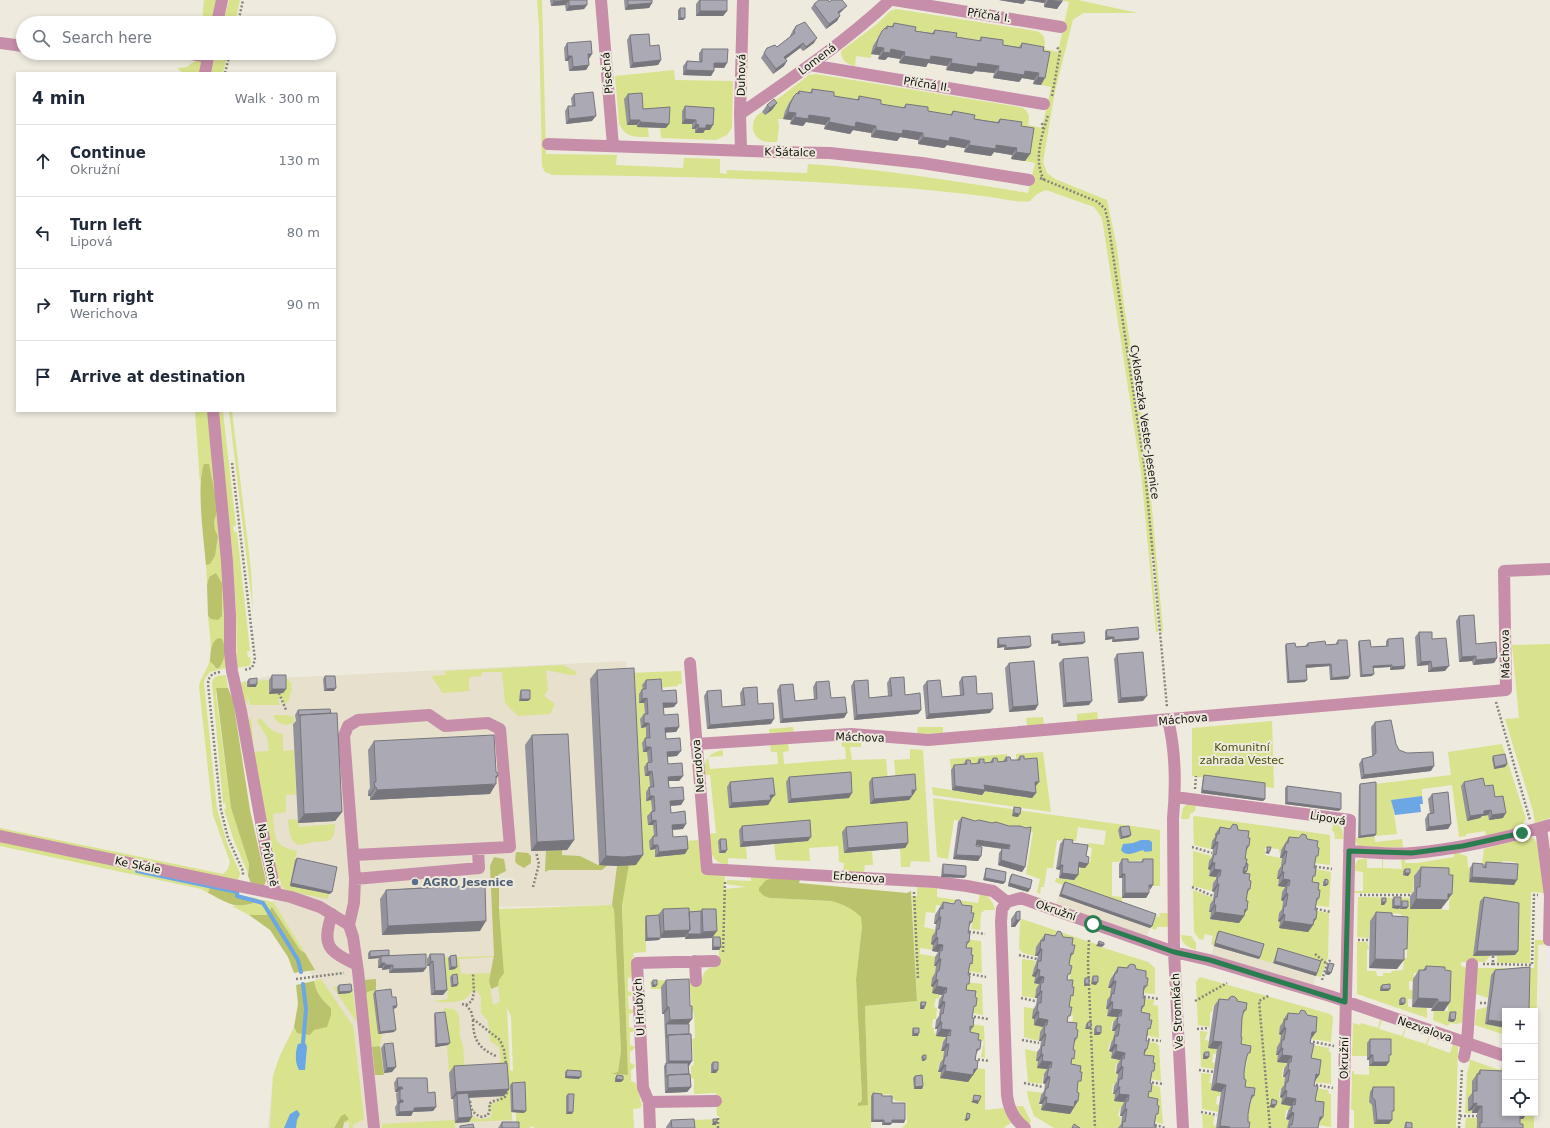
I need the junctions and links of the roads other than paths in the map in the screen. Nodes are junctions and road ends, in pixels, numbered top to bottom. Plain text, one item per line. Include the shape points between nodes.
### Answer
1 (222, 0) edge
2 (601, 0) edge
3 (743, 0) edge
4 (890, 0) edge
5 (894, 0) edge
6 (219, 16) edge
7 (1061, 27) dead end
8 (0, 44) edge
9 (16, 45) edge
10 (208, 60) edge
11 (810, 65) junction
12 (205, 72) edge
13 (1044, 104) dead end
14 (740, 114) junction
15 (548, 144) dead end
16 (613, 146) junction
17 (741, 150) junction
18 (1034, 179) road end
19 (213, 412) edge
20 (1550, 569) edge
21 (690, 663) dead end
22 (1168, 720) junction
23 (696, 744) junction
24 (1175, 797) junction
25 (1541, 827) edge
26 (0, 836) edge
27 (478, 850) junction
28 (1349, 851) junction
29 (354, 855) junction
30 (707, 869) joint
31 (355, 879) junction
32 (276, 894) junction
33 (1550, 896) edge
34 (1008, 902) junction
35 (332, 914) junction
36 (349, 925) junction
37 (1549, 940) edge
38 (1174, 952) junction
39 (717, 957) road end
40 (695, 961) junction
41 (1472, 964) dead end
42 (358, 968) junction
43 (696, 981) dead end
44 (1345, 1002) junction
45 (1467, 1043) junction
46 (1502, 1055) edge
47 (1464, 1057) road end
48 (716, 1101) dead end
49 (649, 1102) junction
50 (374, 1128) edge
51 (650, 1128) edge
52 (1025, 1128) edge
53 (1182, 1128) edge
54 (1343, 1128) edge

1 - 6 street
2 - 16 street, Písečná
3 - 14 street, Duhová
4 - 11 street, Lomená
5 - 7 street, Příčná I.
8 - 9 street
10 - 12 street
11 - 13 street, Příčná II.
11 - 14 street, Lomená
14 - 17 street, Duhová
15 - 16 street, K Šátalce
16 - 17 street, K Šátalce
17 - 18 street, K Šátalce via 877,157
19 - 32 street, Na Průhoně via 228,561 230,652
20 - 22 street, Máchova via 1504,571 1506,690
21 - 23 street, Nerudova
22 - 23 street, Máchova via 928,740 851,734
22 - 24 street, Ve Stromkách via 1173,740
23 - 30 street, Nerudova
24 - 28 street, Lipová via 1350,820
24 - 38 street, Ve Stromkách
25 - 28 street via 1463,846 1412,853
25 - 33 street
26 - 32 street, Ke Skále
27 - 29 street
27 - 29 street via 510,847 500,729 488,723 445,726 429,715 358,720 348,726 344,736
27 - 31 street via 479,868
28 - 44 street, Lipová
29 - 31 street
30 - 34 street, Erbenova via 967,886 993,891
31 - 36 street via 354,903
32 - 35 street, Na Průhoně via 320,907
33 - 37 street
34 - 38 street, Okružní via 1021,898
34 - 52 street via 1002,909 1001,922 1007,1095 1009,1107 1016,1121
35 - 36 street, Na Průhoně
35 - 42 street via 326,933 329,944 335,953
36 - 42 street via 354,937
38 - 44 street, Okružní via 1217,962
38 - 53 street, Ve Stromkách
39 - 40 street, U Hrubých
40 - 43 street
40 - 49 street, U Hrubých via 637,962 643,1088
41 - 45 street
42 - 50 street
44 - 45 street, Nezvalova
44 - 54 street, Okružní
45 - 46 street, Nezvalova
45 - 47 street
48 - 49 street
49 - 51 street, U Hrubých

